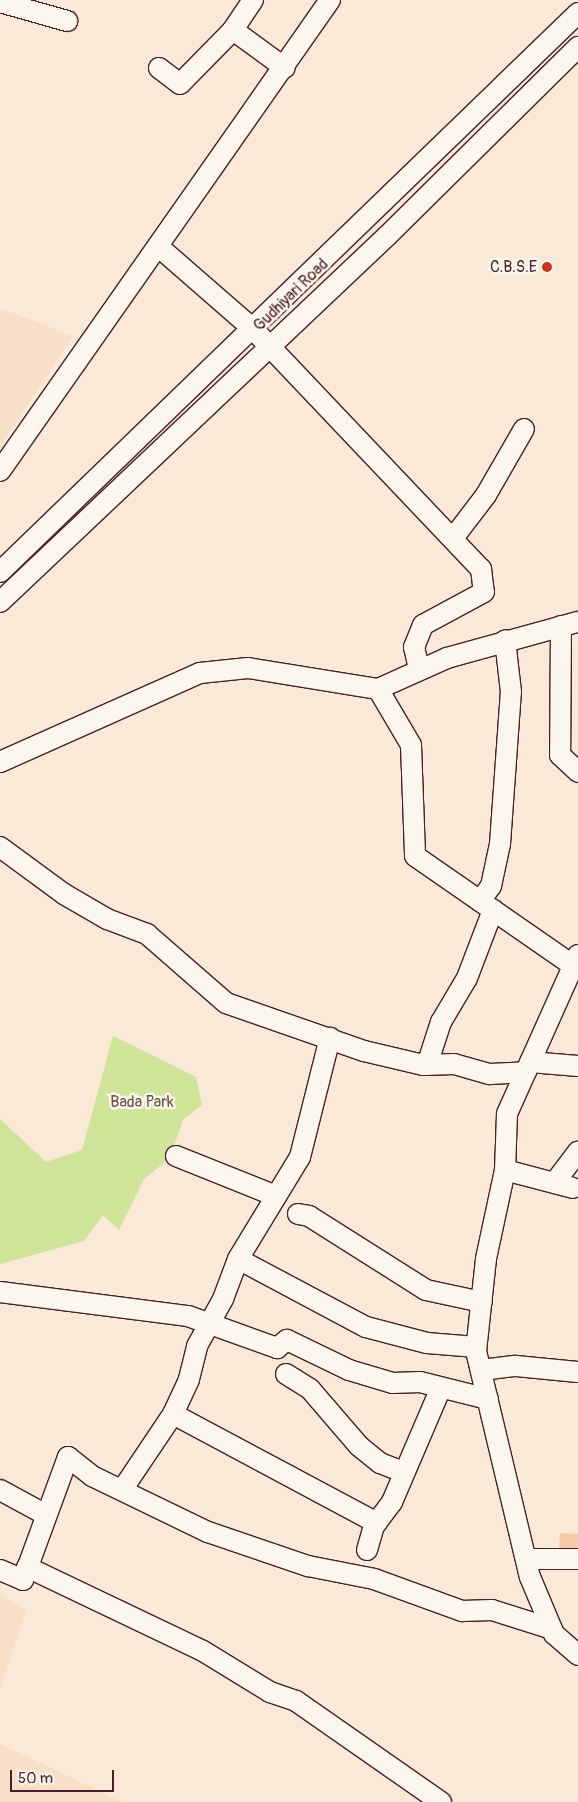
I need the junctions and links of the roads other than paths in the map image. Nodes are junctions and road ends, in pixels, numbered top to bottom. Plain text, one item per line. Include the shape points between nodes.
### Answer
1 (253, 0) edge
2 (330, 0) edge
3 (0, 2) edge
4 (578, 13) edge
5 (67, 21) dead end
6 (232, 30) junction
7 (578, 47) edge
8 (159, 68) dead end
9 (285, 68) junction
10 (160, 247) junction
11 (254, 330) junction
12 (269, 344) junction
13 (524, 429) dead end
14 (0, 471) edge
15 (454, 537) junction
16 (0, 572) edge
17 (0, 602) edge
18 (569, 624) edge
19 (505, 640) junction
20 (419, 668) junction
21 (378, 689) junction
22 (0, 762) edge
23 (578, 772) edge
24 (0, 847) edge
25 (487, 905) junction
26 (574, 960) edge
27 (330, 1038) junction
28 (426, 1065) junction
29 (578, 1066) edge
30 (528, 1067) junction
31 (578, 1152) edge
32 (176, 1156) dead end
33 (505, 1170) junction
34 (276, 1196) junction
35 (298, 1214) dead end
36 (238, 1259) junction
37 (0, 1292) edge
38 (482, 1302) junction
39 (208, 1323) junction
40 (476, 1348) junction
41 (480, 1370) junction
42 (578, 1372) edge
43 (286, 1374) dead end
44 (440, 1390) junction
45 (488, 1399) junction
46 (173, 1414) junction
47 (404, 1472) junction
48 (0, 1490) edge
49 (122, 1490) junction
50 (46, 1515) junction
51 (377, 1523) junction
52 (367, 1550) dead end
53 (526, 1559) junction
54 (578, 1559) edge
55 (27, 1567) junction
56 (0, 1570) edge
57 (552, 1629) junction
58 (578, 1655) edge
59 (440, 1802) edge

1 - 6 street
2 - 9 street
3 - 5 street
4 - 11 street, Gudhiyari Road
6 - 8 street via 180,84
6 - 9 street
7 - 12 street, Gudhiyari Road
9 - 10 street
10 - 11 street
10 - 14 street
11 - 12 street
11 - 16 street, Gudhiyari Road
12 - 15 street
12 - 17 street, Gudhiyari Road
13 - 15 street via 486,495
15 - 20 street via 482,569 484,592 423,625 414,647
18 - 19 street
18 - 23 street via 560,755
19 - 20 street
19 - 25 street via 511,692 500,844
20 - 21 street
21 - 22 street via 248,668 200,673
21 - 25 street via 411,745 415,856
24 - 27 street via 64,894 107,919 148,934 226,1003
25 - 26 street
25 - 28 street via 467,978 441,1022
26 - 30 street
27 - 28 street
27 - 34 street via 300,1157
28 - 30 street via 454,1064 490,1074
29 - 30 street
30 - 33 street via 507,1114
31 - 33 street via 564,1185
32 - 34 street
33 - 38 street
34 - 36 street
35 - 38 street via 309,1216 426,1290
36 - 39 street
36 - 40 street via 366,1327 427,1343
37 - 39 street via 188,1316
38 - 40 street
39 - 44 street via 277,1348 287,1340 365,1375 393,1383 420,1382
39 - 46 street
40 - 41 street
41 - 42 street via 516,1366
41 - 45 street
43 - 47 street via 310,1389 359,1446 380,1463
44 - 45 street
44 - 47 street
45 - 53 street
46 - 49 street
46 - 51 street
47 - 51 street via 392,1502
48 - 50 street
49 - 50 street via 92,1476 68,1457
49 - 57 street via 208,1532 308,1566 374,1579 462,1611 492,1610
50 - 55 street
51 - 52 street
53 - 54 street
53 - 57 street
55 - 56 street via 23,1580
55 - 59 street via 203,1651 270,1692 296,1701
57 - 58 street

